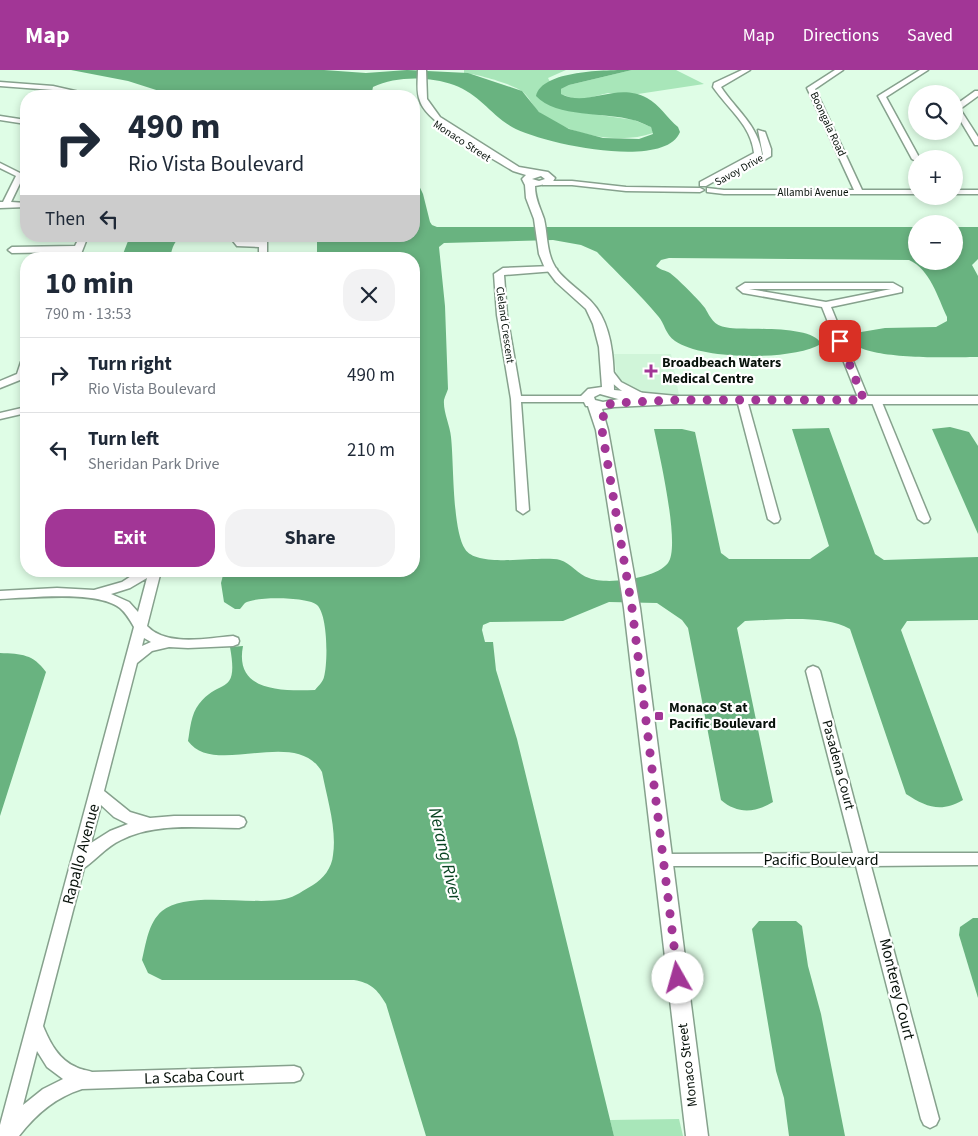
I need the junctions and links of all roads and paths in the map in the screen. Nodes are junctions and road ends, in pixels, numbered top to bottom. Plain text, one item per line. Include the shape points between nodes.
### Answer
1 (422, 70) edge
2 (748, 70) edge
3 (840, 70) edge
4 (925, 70) edge
5 (0, 84) edge
6 (63, 90) edge
7 (420, 92) edge
8 (977, 94) edge
9 (420, 108) edge
10 (0, 118) edge
11 (20, 121) edge
12 (978, 143) edge
13 (911, 150) edge
14 (0, 165) edge
15 (531, 178) junction
16 (546, 180) junction
17 (704, 187) junction
18 (859, 192) junction
19 (908, 192) edge
20 (963, 192) edge
21 (978, 192) edge
22 (3, 205) edge
23 (20, 205) edge
24 (538, 218) junction
25 (81, 242) edge
26 (238, 242) edge
27 (252, 242) edge
28 (78, 249) junction
29 (12, 250) dead end
30 (77, 252) edge
31 (545, 254) junction
32 (536, 269) junction
33 (552, 269) junction
34 (776, 286) junction
35 (862, 286) junction
36 (869, 296) junction
37 (777, 297) junction
38 (826, 305) junction
39 (604, 356) junction
40 (607, 371) junction
41 (20, 376) edge
42 (0, 380) edge
43 (642, 397) junction
44 (602, 398) junction
45 (516, 399) junction
46 (677, 400) junction
47 (742, 400) junction
48 (870, 400) junction
49 (978, 400) edge
50 (0, 405) edge
51 (20, 407) edge
52 (20, 410) edge
53 (0, 416) edge
54 (523, 510) dead end
55 (774, 519) dead end
56 (924, 519) dead end
57 (141, 577) edge
58 (153, 577) edge
59 (79, 594) junction
60 (0, 595) edge
61 (141, 626) junction
62 (233, 641) dead end
63 (171, 642) junction
64 (132, 660) junction
65 (813, 671) dead end
66 (98, 794) junction
67 (239, 822) dead end
68 (151, 824) junction
69 (978, 859) edge
70 (664, 860) junction
71 (863, 860) junction
72 (78, 865) junction
73 (35, 1026) junction
74 (294, 1074) dead end
75 (94, 1080) junction
76 (930, 1119) dead end
77 (7, 1136) edge
78 (697, 1136) edge

1 - 7 street, Monaco Street
2 - 17 street, Savoy Drive via 726,81 722,87 758,126 767,156
3 - 18 street, Boongala Road via 811,88
4 - 13 street via 882,96
5 - 6 street
8 - 12 street via 956,108
9 - 15 street, Monaco Street via 430,121
10 - 11 street
14 - 22 street via 20,175
15 - 16 street
15 - 24 street, Monaco Street via 530,198
16 - 17 street, Savoy Drive via 626,189
16 - 24 street, Monaco Street via 538,190
17 - 18 street, Allambi Avenue via 724,192
18 - 19 street, Allambi Avenue
20 - 21 street
22 - 23 street
24 - 31 street, Monaco Street
25 - 28 street
26 - 27 street
28 - 29 street
28 - 30 street
31 - 32 street via 545,263
31 - 33 street, Monaco Street
32 - 33 street, Cleland Crescent
32 - 45 street, Cleland Crescent via 498,274
33 - 39 street, Monaco Street via 595,314 602,328
34 - 35 street
34 - 37 street
34 - 37 street via 742,288
35 - 36 street
35 - 36 street via 893,286 900,290
36 - 38 street
37 - 38 street
38 - 48 street
39 - 40 street, Monaco Street
39 - 44 street, Monaco Street
40 - 43 street via 617,384
40 - 44 street, Monaco Street
41 - 42 street
43 - 44 street
43 - 46 street
44 - 45 street
44 - 46 street
44 - 70 street, Monaco Street via 602,430 632,608
45 - 54 street
46 - 47 street
47 - 48 street
47 - 55 street
48 - 49 street
48 - 56 street
50 - 51 street
52 - 53 street
57 - 59 street via 118,588
58 - 61 street, Rapallo Avenue
59 - 60 street
59 - 61 street via 119,601 132,611
61 - 63 street via 152,638
61 - 64 street, Rapallo Avenue
62 - 63 street
63 - 64 street via 151,646
64 - 66 street, Rapallo Avenue
65 - 71 street, Pasadena Court
66 - 68 street via 119,814
66 - 72 street, Rapallo Avenue
67 - 68 street
68 - 72 street via 110,836
69 - 71 street, Pacific Boulevard
70 - 71 street, Pacific Boulevard
70 - 78 street, Monaco Street
71 - 76 street, Monterey Court
72 - 73 street, Rapallo Avenue
73 - 75 street, La Scaba Court via 43,1048 55,1064 76,1076
73 - 77 street, Rapallo Avenue
74 - 75 street, La Scaba Court
75 - 77 street, La Scaba Court via 75,1083 44,1099

